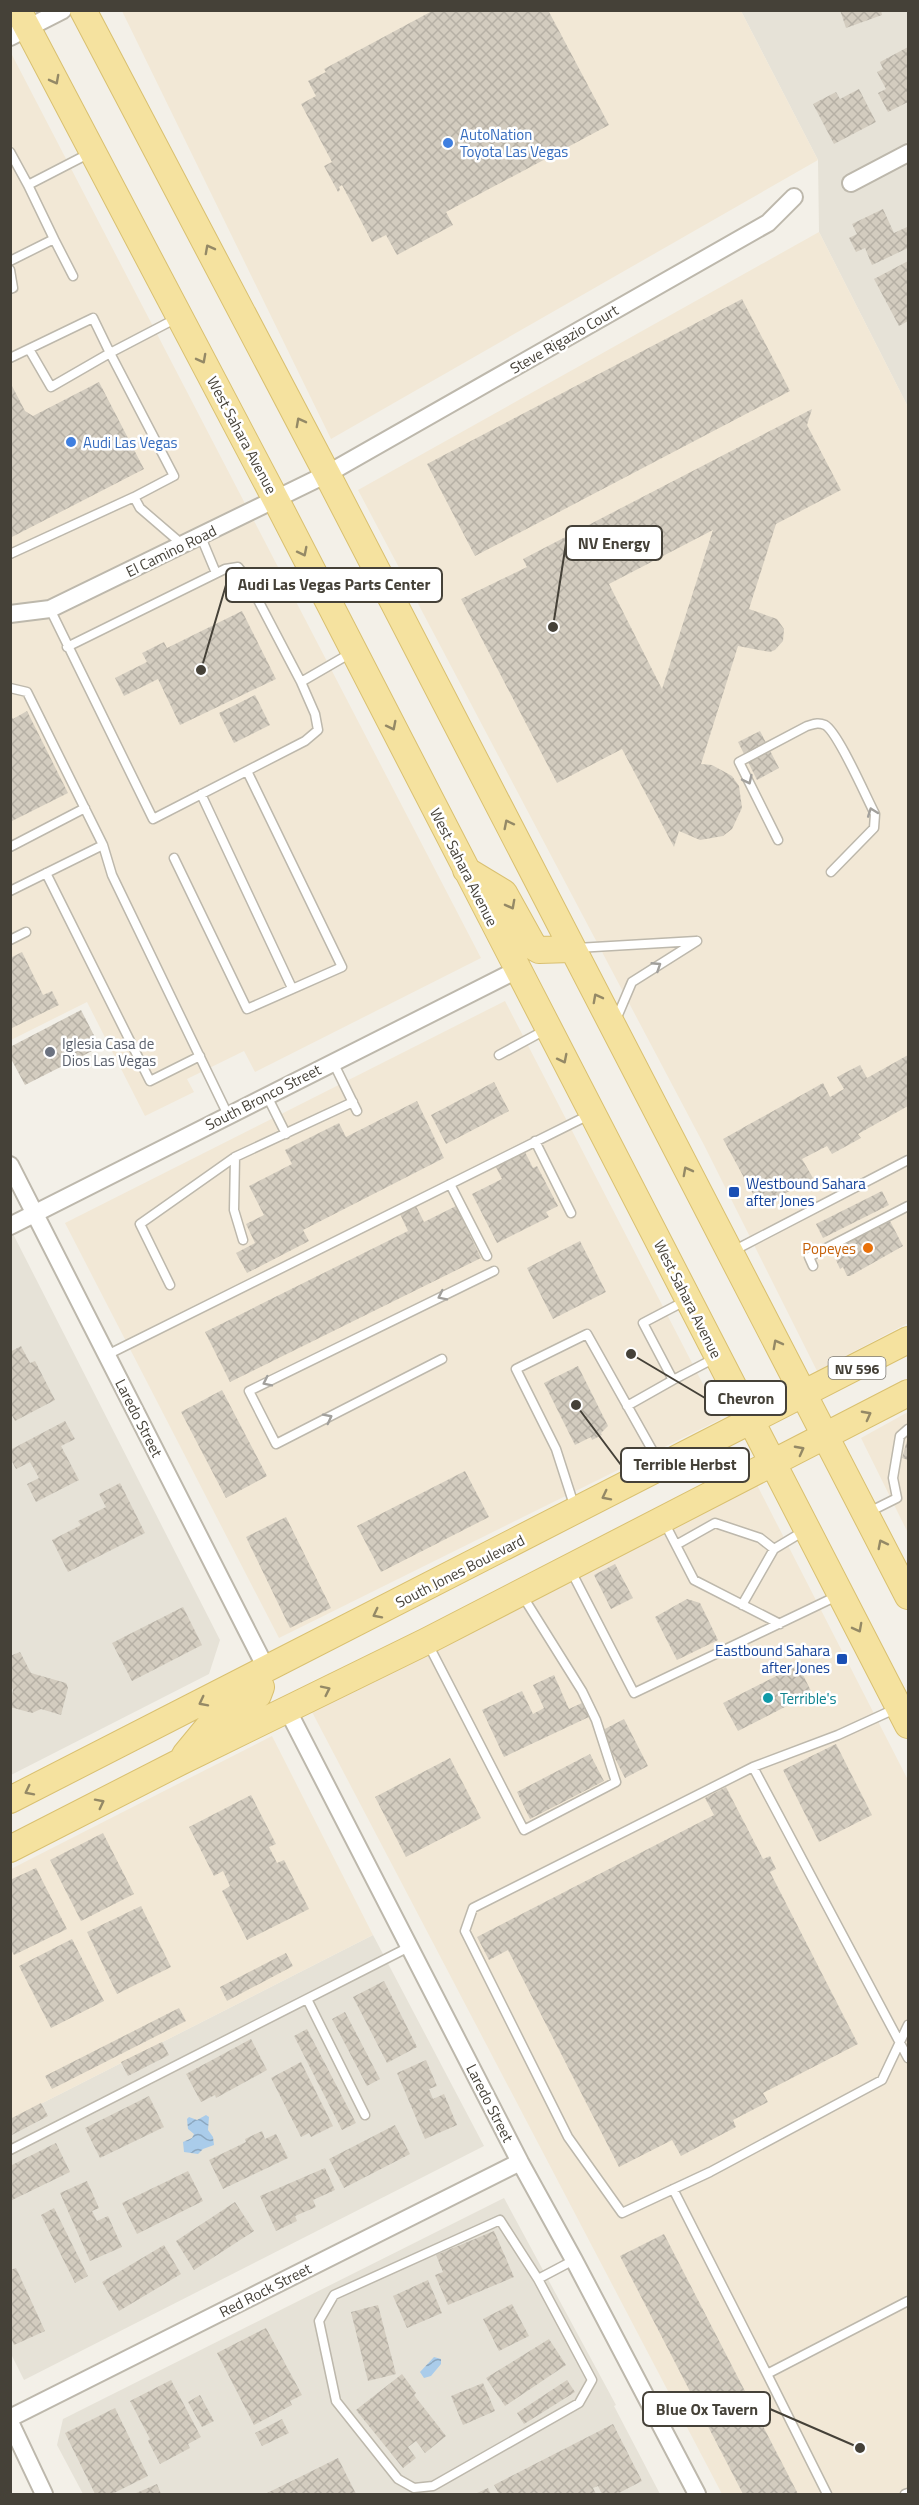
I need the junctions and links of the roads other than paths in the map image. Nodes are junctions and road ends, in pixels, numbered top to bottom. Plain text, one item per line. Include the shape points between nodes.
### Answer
1 (63, 10) edge
2 (83, 10) edge
3 (19, 25) edge
4 (10, 152) edge
5 (93, 152) junction
6 (909, 153) edge
7 (851, 183) dead end
8 (28, 185) junction
9 (794, 196) dead end
10 (54, 239) junction
11 (10, 261) edge
12 (10, 270) edge
13 (74, 276) dead end
14 (10, 289) edge
15 (180, 316) junction
16 (29, 349) junction
17 (110, 353) junction
18 (10, 358) edge
19 (327, 474) junction
20 (134, 497) junction
21 (276, 500) junction
22 (201, 537) junction
23 (183, 545) junction
24 (10, 554) edge
25 (216, 573) junction
26 (50, 609) junction
27 (10, 614) edge
28 (67, 647) junction
29 (354, 652) junction
30 (301, 682) junction
31 (10, 688) edge
32 (247, 771) junction
33 (201, 794) junction
34 (85, 808) junction
35 (778, 840) dead end
36 (103, 845) junction
37 (10, 846) edge
38 (174, 858) dead end
39 (466, 870) junction
40 (831, 872) dead end
41 (46, 873) junction
42 (10, 891) edge
43 (26, 932) dead end
44 (10, 940) edge
45 (572, 949) junction
46 (517, 970) junction
47 (291, 988) junction
48 (613, 1028) junction
49 (547, 1029) junction
50 (499, 1055) dead end
51 (201, 1056) junction
52 (333, 1062) junction
53 (267, 1096) junction
54 (591, 1114) junction
55 (228, 1115) junction
56 (286, 1134) junction
57 (535, 1141) junction
58 (235, 1157) junction
59 (909, 1160) edge
60 (10, 1165) edge
61 (450, 1184) junction
62 (909, 1206) edge
63 (571, 1213) dead end
64 (35, 1214) junction
65 (10, 1226) edge
66 (243, 1240) dead end
67 (730, 1253) junction
68 (487, 1256) dead end
69 (813, 1266) dead end
70 (494, 1271) dead end
71 (170, 1285) dead end
72 (688, 1299) junction
73 (909, 1340) edge
74 (107, 1355) junction
75 (718, 1357) junction
76 (442, 1359) dead end
77 (674, 1380) junction
78 (909, 1393) edge
79 (806, 1395) junction
80 (627, 1406) junction
81 (751, 1421) junction
82 (909, 1429) edge
83 (826, 1436) junction
84 (773, 1464) junction
85 (662, 1467) junction
86 (576, 1512) junction
87 (866, 1513) junction
88 (663, 1520) junction
89 (807, 1530) junction
90 (676, 1545) junction
91 (774, 1549) junction
92 (570, 1568) junction
93 (520, 1592) junction
94 (841, 1594) junction
95 (909, 1596) edge
96 (742, 1605) junction
97 (780, 1624) junction
98 (427, 1641) junction
99 (267, 1670) junction
100 (287, 1709) junction
101 (904, 1716) edge
102 (180, 1762) junction
103 (753, 1767) junction
104 (10, 1800) edge
105 (10, 1849) edge
106 (409, 1947) junction
107 (307, 1999) junction
108 (909, 2025) edge
109 (900, 2042) junction
110 (909, 2058) edge
111 (365, 2115) dead end
112 (10, 2150) edge
113 (520, 2162) junction
114 (673, 2189) junction
115 (574, 2260) junction
116 (538, 2279) junction
117 (909, 2301) edge
118 (767, 2374) junction
119 (10, 2420) edge
120 (44, 2494) edge
121 (697, 2494) edge
122 (827, 2494) edge

1 - 3 street
19 -> 2 main road
3 -> 5 main road, West Sahara Avenue
4 - 8 lane
5 - 8 lane
5 - 15 main road, West Sahara Avenue
6 - 7 street
8 - 10 lane
9 - 19 street, Steve Rigazio Court via 768,223
10 - 11 lane
10 - 13 lane
12 - 14 lane
15 - 17 lane
15 -> 21 main road, West Sahara Avenue
16 - 17 lane via 93,318
16 - 17 lane via 51,387
16 - 18 lane
17 - 20 lane via 174,476
19 - 21 street, El Camino Road
45 -> 19 main road
20 - 23 lane via 140,508
20 - 24 lane
21 - 22 street, El Camino Road
21 -> 29 main road, West Sahara Avenue
22 - 23 street, El Camino Road
22 - 25 lane
23 - 26 street, El Camino Road
25 - 28 lane
25 - 30 lane via 238,567 246,577
26 - 27 street, El Camino Road
26 - 28 lane
28 - 33 lane via 153,819
29 - 30 lane
29 -> 39 main road, West Sahara Avenue
30 - 32 lane via 318,730 305,741
31 - 34 lane via 27,692
32 - 33 lane
32 - 47 lane via 342,967
33 - 47 lane
34 - 36 lane
34 - 37 lane
40 -> 35 lane via 876,822 835,736 823,724 807,726 739,762
36 - 41 lane
36 - 51 lane via 112,875
38 - 47 lane via 247,1009
39 -> 45 main road via 504,893 534,947
39 - 46 main road, West Sahara Avenue
41 - 42 lane
41 - 51 lane via 150,1081
43 - 44 lane
48 -> 45 main road
48 -> 45 lane via 632,982 697,941
46 - 49 main road, West Sahara Avenue
46 - 52 street, South Bronco Street
67 -> 48 main road
49 - 50 lane
49 -> 54 main road, West Sahara Avenue
51 - 55 lane
52 - 53 street, South Bronco Street
52 - 56 lane via 355,1106
53 - 55 street, South Bronco Street
53 - 56 lane
54 - 57 lane
54 - 72 main road, West Sahara Avenue
55 - 64 street, South Bronco Street
56 - 58 lane
57 - 61 lane
57 - 63 lane
58 - 66 lane via 234,1210
58 - 71 lane via 140,1224
59 - 67 lane
60 - 64 street, Laredo Street
61 - 68 lane
61 - 74 lane
62 - 69 lane via 809,1257
64 - 65 street, South Bronco Street
64 - 74 street, Laredo Street
79 -> 67 main road
70 -> 76 lane via 249,1391 276,1444
72 - 75 main road, West Sahara Avenue
72 - 77 lane via 643,1323
73 - 79 main road, South Jones Boulevard / NV 596
74 - 99 street, Laredo Street
75 - 77 lane
75 - 81 main road, West Sahara Avenue
77 - 80 lane
83 -> 78 main road
79 - 81 main road, South Jones Boulevard / NV 596
79 - 83 main road
80 - 85 lane
80 - 86 lane via 587,1334 516,1369 556,1449
81 - 84 main road, West Sahara Avenue
81 - 85 main road, South Jones Boulevard
82 - 87 lane via 900,1436 898,1447 893,1478 897,1498
84 -> 83 main road
83 - 87 main road
84 - 88 main road
84 - 89 main road, West Sahara Avenue
85 -> 86 main road, South Jones Boulevard
86 -> 99 main road, South Jones Boulevard
95 -> 87 main road
88 - 90 lane
88 - 92 main road
89 - 91 lane
89 - 94 main road, West Sahara Avenue
90 - 91 lane via 715,1523 760,1539
90 - 96 lane via 694,1580
91 - 96 lane
92 - 93 main road
92 - 97 lane via 634,1693
93 - 98 main road
93 - 98 lane via 582,1691 616,1782 524,1830
94 - 97 lane
94 -> 101 main road, West Sahara Avenue
96 - 97 lane
100 -> 98 main road
99 - 102 main road via 258,1695 218,1715
99 -> 104 main road, South Jones Boulevard
100 - 102 main road
100 - 106 street, Laredo Street
101 - 103 lane via 838,1735
105 -> 102 main road
103 - 109 lane
103 - 114 lane via 473,1908 465,1931 568,2137 622,2213
106 - 107 lane
106 - 113 street, Laredo Street
107 - 111 lane
107 - 112 lane
108 - 109 lane
109 - 110 lane
109 - 114 lane via 882,2080
113 - 115 street, Laredo Street
113 - 119 street, Red Rock Street
114 - 118 lane
115 - 116 lane
115 - 121 street, Laredo Street
116 - 116 lane via 500,2220 334,2295 319,2321 336,2401 398,2479 414,2488 433,2486 579,2403 592,2380
117 - 118 lane
118 - 122 lane
119 - 120 street

